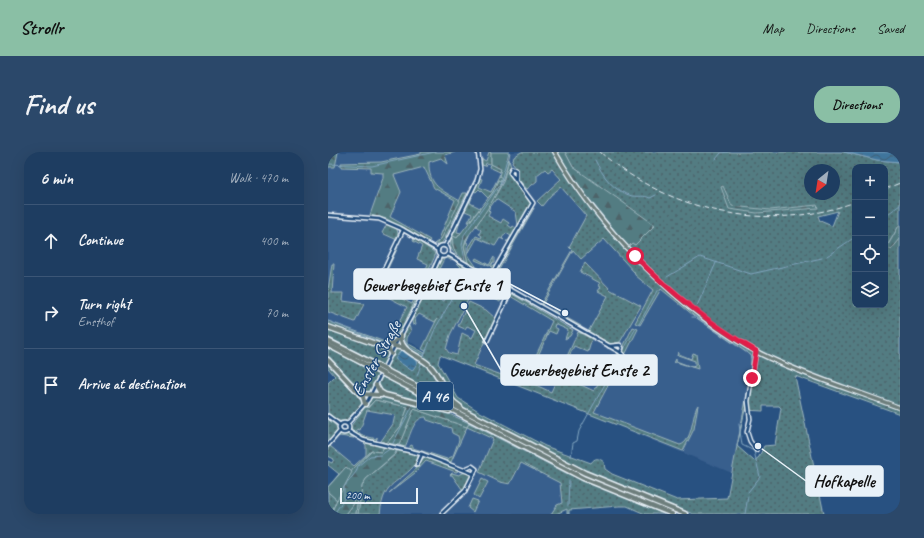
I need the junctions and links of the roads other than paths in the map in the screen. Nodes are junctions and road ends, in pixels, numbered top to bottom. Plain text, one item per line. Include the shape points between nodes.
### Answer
1 (478, 152) edge
2 (555, 152) edge
3 (516, 180) dead end
4 (328, 215) edge
5 (403, 230) junction
6 (445, 246) junction
7 (438, 250) junction
8 (448, 254) junction
9 (440, 256) junction
10 (381, 274) dead end
11 (490, 278) junction
12 (511, 290) junction
13 (328, 327) edge
14 (400, 336) junction
15 (328, 341) edge
16 (487, 342) dead end
17 (328, 345) edge
18 (394, 346) junction
19 (609, 346) junction
20 (384, 347) junction
21 (404, 348) junction
22 (756, 351) junction
23 (620, 352) junction
24 (391, 354) junction
25 (328, 360) edge
26 (623, 360) dead end
27 (377, 368) junction
28 (376, 385) junction
29 (358, 393) junction
30 (371, 395) junction
31 (385, 395) junction
32 (365, 404) junction
33 (900, 408) edge
34 (328, 416) edge
35 (479, 422) junction
36 (347, 424) junction
37 (340, 425) junction
38 (340, 431) junction
39 (348, 431) junction
40 (328, 445) edge
41 (756, 450) dead end
42 (422, 454) junction
43 (417, 465) dead end
44 (465, 470) junction
45 (474, 474) junction
46 (586, 476) junction
47 (444, 513) edge
48 (672, 514) edge
49 (685, 514) edge

1 - 6 street via 480,166 477,180
2 - 22 main road via 604,222 648,270 707,319
3 - 11 street via 534,203
4 - 5 street via 376,218
5 - 7 street
5 - 10 street
6 - 7 street via 440,246
6 - 8 street
7 - 9 street
8 - 9 street
8 - 11 street
9 - 14 street, Enster Straße
11 - 12 street
12 - 16 street
12 - 19 street
13 - 20 highway
14 - 18 street, Enster Straße
14 - 20 highway
14 - 21 highway
15 - 27 highway, A 46
17 - 27 highway, A 46
18 - 21 highway
18 - 24 street, Enster Straße
19 - 23 street
19 - 23 street via 620,345
20 - 24 highway
21 - 35 highway via 434,370 450,399
22 - 33 main road via 788,366
22 - 41 street via 748,401 748,432 750,442
23 - 26 street via 624,356
24 - 28 street, Enster Straße
25 - 29 highway
27 - 35 highway, A 46, bridge
28 - 30 street, Enster Straße
28 - 31 highway
29 - 30 highway
29 - 32 highway
30 - 31 highway
30 - 32 street, Enster Straße
31 - 35 highway via 440,408
32 - 36 street, Enster Straße
34 - 37 street
35 - 46 highway, A 46
36 - 37 street
36 - 39 street
37 - 38 street
38 - 39 street
38 - 40 street
39 - 42 street via 363,440
42 - 43 street
42 - 44 street
44 - 45 street
44 - 45 street via 474,466
45 - 47 street via 465,491
46 - 48 highway, A 46
46 - 49 highway, A 46

